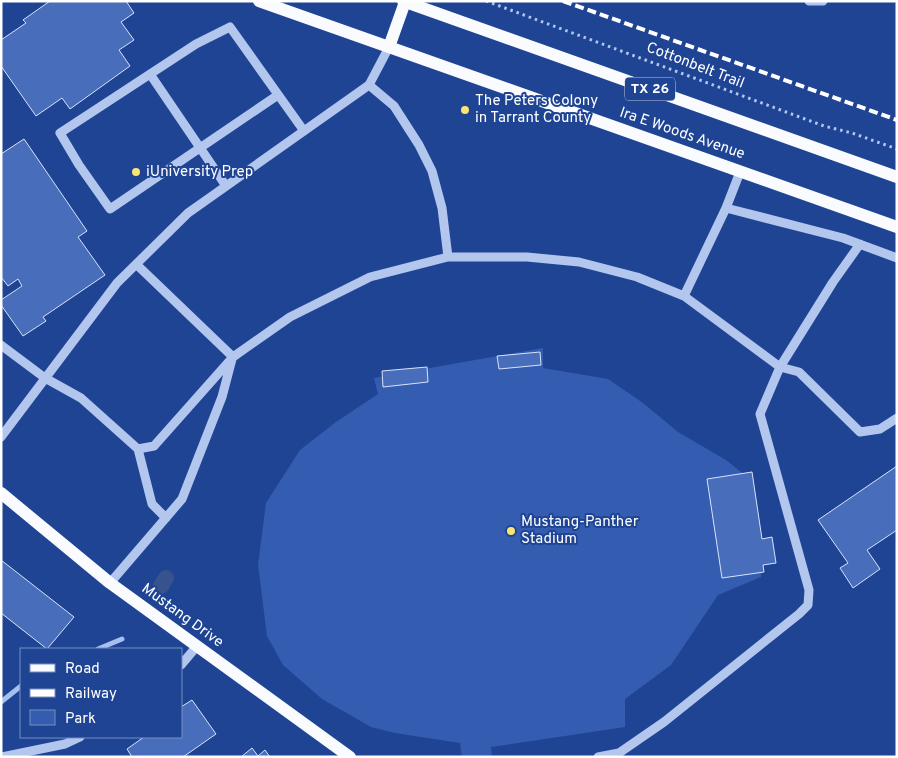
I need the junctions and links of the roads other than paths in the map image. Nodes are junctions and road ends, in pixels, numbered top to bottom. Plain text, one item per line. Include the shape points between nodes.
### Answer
1 (259, 1) edge
2 (809, 1) edge
3 (823, 1) edge
4 (404, 2) edge
5 (389, 47) junction
6 (150, 74) junction
7 (368, 86) junction
8 (278, 95) junction
9 (304, 131) junction
10 (201, 147) junction
11 (740, 172) junction
12 (897, 177) edge
13 (226, 186) junction
14 (726, 208) junction
15 (897, 227) edge
16 (860, 244) junction
17 (448, 257) junction
18 (897, 258) edge
19 (136, 264) junction
20 (684, 296) junction
21 (1, 345) edge
22 (233, 357) junction
23 (780, 367) junction
24 (45, 378) junction
25 (897, 418) edge
26 (1, 437) edge
27 (138, 449) junction
28 (1, 493) edge
29 (166, 518) junction
30 (110, 583) junction
31 (197, 646) junction
32 (182, 664) edge
33 (78, 738) edge
34 (344, 755) edge
35 (2, 757) edge
36 (598, 757) edge

1 - 5 main road, Ira E Woods Avenue
2 - 3 lane
4 - 5 main road
4 - 12 main road, Ira E Woods Avenue / TX 26
5 - 7 lane
5 - 11 main road, Ira E Woods Avenue
6 - 8 lane via 196,44 230,27
6 - 10 lane
6 - 10 lane via 60,133 84,173 110,209
7 - 9 lane
7 - 17 lane via 394,106 432,171 442,208
8 - 9 lane
8 - 10 lane
9 - 13 lane
10 - 13 lane
11 - 14 lane
11 - 15 main road, Ira E Woods Avenue
13 - 19 lane via 188,213
14 - 16 lane
14 - 20 lane
16 - 18 lane
16 - 23 lane
17 - 20 lane via 527,257 579,262 637,277
17 - 22 lane via 370,277 290,317
19 - 22 lane
19 - 24 lane via 117,282
20 - 23 lane
21 - 24 lane
22 - 27 lane via 154,446
22 - 29 lane via 222,397 182,500
23 - 25 lane via 799,372 860,432 880,429
23 - 36 lane via 760,414 810,590 808,605 664,722 619,753
24 - 26 lane
24 - 27 lane via 81,398
27 - 29 lane via 152,504
28 - 30 main road, Mustang Drive
29 - 30 lane
30 - 31 main road, Mustang Drive
31 - 32 lane
31 - 34 main road, Mustang Drive
33 - 35 lane via 65,744

